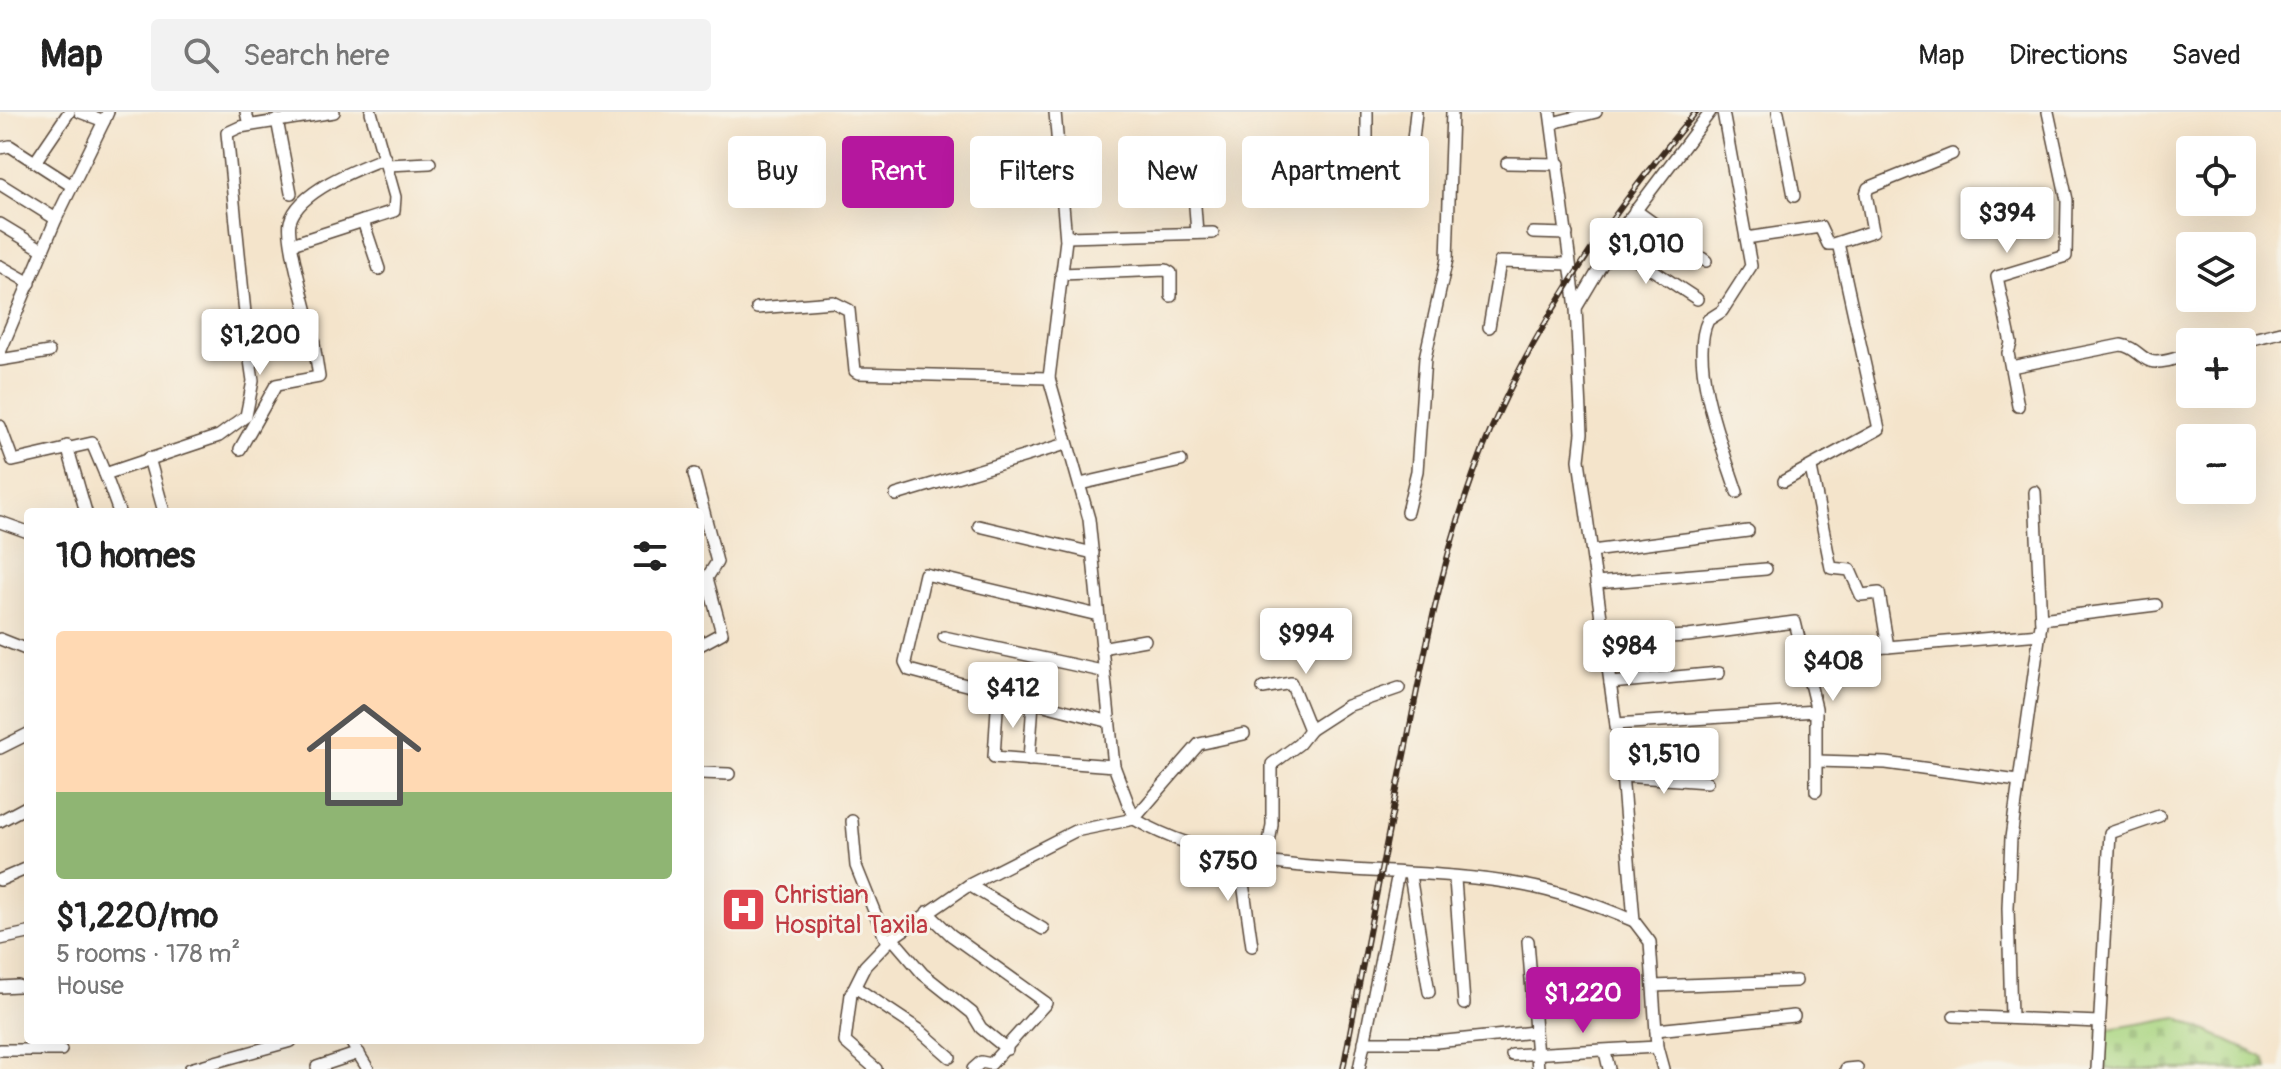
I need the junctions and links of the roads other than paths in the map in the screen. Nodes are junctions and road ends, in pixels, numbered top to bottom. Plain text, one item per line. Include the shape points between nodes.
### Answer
1 (69, 112) edge
2 (80, 112) edge
3 (246, 112) edge
4 (334, 112) edge
5 (371, 112) edge
6 (1068, 112) edge
7 (1367, 112) edge
8 (1416, 112) edge
9 (1452, 112) edge
10 (1596, 112) edge
11 (1710, 112) edge
12 (1723, 112) edge
13 (1778, 112) edge
14 (2048, 112) edge
15 (1055, 113) edge
16 (106, 116) edge
17 (1551, 118) edge
18 (277, 120) junction
19 (249, 125) junction
20 (1367, 136) edge
21 (1413, 136) edge
22 (0, 148) edge
23 (1952, 154) dead end
24 (35, 162) junction
25 (386, 162) junction
26 (430, 163) dead end
27 (1507, 163) dead end
28 (1559, 164) junction
29 (0, 184) edge
30 (72, 186) junction
31 (291, 193) dead end
32 (1794, 196) dead end
33 (1195, 208) edge
34 (1635, 210) junction
35 (56, 219) junction
36 (363, 221) junction
37 (0, 224) edge
38 (1197, 233) junction
39 (1213, 233) dead end
40 (1533, 233) dead end
41 (1567, 234) junction
42 (1066, 237) junction
43 (1746, 238) junction
44 (1838, 243) junction
45 (292, 244) junction
46 (1613, 244) junction
47 (43, 250) junction
48 (1706, 261) dead end
49 (1569, 264) junction
50 (0, 266) edge
51 (379, 269) dead end
52 (1061, 274) junction
53 (30, 283) junction
54 (1171, 296) dead end
55 (1697, 299) dead end
56 (757, 308) dead end
57 (1576, 308) junction
58 (1489, 327) dead end
59 (312, 331) junction
60 (2281, 332) edge
61 (2256, 338) edge
62 (0, 352) edge
63 (49, 352) dead end
64 (249, 353) junction
65 (2176, 357) edge
66 (0, 360) edge
67 (2016, 366) dead end
68 (1049, 378) junction
69 (2018, 406) dead end
70 (0, 426) edge
71 (1066, 444) junction
72 (67, 446) junction
73 (240, 449) dead end
74 (149, 458) junction
75 (1181, 461) dead end
76 (1811, 468) junction
77 (105, 474) junction
78 (694, 474) dead end
79 (1784, 481) dead end
80 (1080, 484) junction
81 (1737, 492) dead end
82 (2035, 492) dead end
83 (896, 495) dead end
84 (85, 508) edge
85 (118, 508) edge
86 (163, 508) edge
87 (703, 508) edge
88 (704, 512) edge
89 (1407, 512) dead end
90 (0, 522) edge
91 (979, 526) dead end
92 (24, 531) edge
93 (1748, 531) dead end
94 (1592, 551) junction
95 (1093, 553) junction
96 (1766, 569) dead end
97 (1596, 583) junction
98 (2156, 605) dead end
99 (1098, 615) junction
100 (2041, 619) junction
101 (2040, 634) junction
102 (944, 637) dead end
103 (1145, 640) dead end
104 (1604, 640) junction
105 (1, 641) edge
106 (704, 643) edge
107 (1888, 647) junction
108 (1101, 648) junction
109 (24, 649) edge
110 (1805, 654) junction
111 (1102, 671) junction
112 (1719, 673) dead end
113 (1610, 683) junction
114 (1263, 688) dead end
115 (1399, 688) dead end
116 (998, 693) junction
117 (1033, 702) junction
118 (1816, 711) junction
119 (1107, 721) junction
120 (1616, 724) junction
121 (1310, 730) junction
122 (1244, 734) dead end
123 (24, 736) edge
124 (0, 748) edge
125 (1029, 760) junction
126 (1817, 761) junction
127 (1114, 766) junction
128 (704, 773) edge
129 (729, 774) dead end
130 (1622, 776) junction
131 (2018, 781) junction
132 (1707, 782) dead end
133 (1816, 791) dead end
134 (24, 808) edge
135 (2159, 816) dead end
136 (1134, 819) junction
137 (0, 821) edge
138 (852, 821) dead end
139 (1239, 855) junction
140 (1266, 860) junction
141 (24, 870) edge
142 (1404, 874) junction
143 (1455, 879) junction
144 (0, 880) edge
145 (969, 885) junction
146 (927, 912) junction
147 (1634, 921) junction
148 (1043, 929) dead end
149 (24, 934) edge
150 (0, 939) edge
151 (890, 940) junction
152 (1528, 941) dead end
153 (1252, 946) dead end
154 (1796, 981) dead end
155 (18, 986) dead end
156 (1653, 986) junction
157 (0, 987) edge
158 (855, 987) junction
159 (1429, 992) dead end
160 (1464, 1004) dead end
161 (1794, 1016) dead end
162 (1954, 1016) dead end
163 (2011, 1018) junction
164 (2099, 1022) junction
165 (1656, 1030) junction
166 (1534, 1032) junction
167 (1364, 1042) junction
168 (280, 1044) edge
169 (353, 1044) edge
170 (1657, 1047) junction
171 (1007, 1049) junction
172 (0, 1050) edge
173 (61, 1050) dead end
174 (1605, 1052) junction
175 (359, 1053) junction
176 (1537, 1053) junction
177 (1512, 1055) dead end
178 (950, 1057) dead end
179 (866, 1064) edge
180 (317, 1067) edge
181 (1857, 1068) edge
182 (190, 1069) edge
183 (368, 1069) edge
184 (876, 1069) edge
185 (973, 1069) edge
186 (1359, 1069) edge
187 (1538, 1069) edge
188 (1609, 1069) edge
189 (1663, 1069) edge
190 (1846, 1069) edge
191 (2097, 1069) edge

1 - 24 street
2 - 16 street
3 - 19 street
4 - 18 street
5 - 25 street
6 - 15 street
7 - 20 street
8 - 21 street
9 - 89 street via 1447,259 1425,358 1417,471
10 - 17 street
11 - 34 street
12 - 43 street
13 - 32 street
14 - 69 street via 2067,200 2066,256 1997,277
15 - 42 street
16 - 30 street
17 - 28 street
18 - 19 street
18 - 31 street
19 - 64 street via 227,133
22 - 24 street via 10,146
23 - 44 street via 1868,188 1873,231
24 - 30 street
25 - 26 street
25 - 36 street via 397,206
25 - 45 street via 347,173 311,196 290,222
27 - 28 street
28 - 41 street
29 - 35 street
30 - 35 street
33 - 38 street
34 - 46 street
34 - 48 street
35 - 47 street
36 - 45 street
36 - 51 street
37 - 47 street
38 - 39 street
38 - 42 street
40 - 41 street
41 - 49 street
42 - 52 street
43 - 44 street via 1820,227 1828,244
43 - 81 street via 1751,266 1722,311 1708,320 1700,348
44 - 76 street via 1879,429
45 - 59 street
46 - 55 street
46 - 57 street
47 - 53 street
49 - 57 street
49 - 58 street via 1500,262
50 - 53 street
52 - 54 street via 1166,270 1171,273
52 - 68 street
53 - 62 street
56 - 68 street via 845,305 858,373
57 - 94 street via 1579,460
59 - 64 street
59 - 73 street via 319,377 276,385
60 - 61 street
63 - 66 street
64 - 74 street via 253,381 246,416 219,436
65 - 67 street via 2156,362 2121,345
68 - 71 street
70 - 72 street via 13,461
71 - 80 street
71 - 83 street
72 - 77 street via 92,443
72 - 84 street
74 - 77 street
74 - 86 street
75 - 80 street
76 - 79 street
76 - 107 street via 1831,568 1850,570 1861,595 1879,593
77 - 85 street
78 - 87 street
80 - 95 street
82 - 100 street
88 - 106 street via 717,562 707,578 722,633
90 - 92 street
91 - 95 street
93 - 94 street
94 - 97 street
95 - 99 street
96 - 97 street
97 - 104 street
98 - 100 street
99 - 108 street
99 - 116 street via 925,574 905,662 909,670
100 - 101 street
101 - 107 street
101 - 131 street
102 - 111 street
103 - 108 street
104 - 110 street via 1795,622
104 - 113 street
105 - 109 street
107 - 110 street
108 - 111 street
110 - 118 street
111 - 119 street
112 - 113 street
113 - 120 street
114 - 121 street via 1291,683
115 - 121 street via 1347,706
116 - 117 street
116 - 125 street via 992,755
117 - 119 street
117 - 125 street
118 - 120 street
118 - 126 street
119 - 127 street
120 - 130 street
121 - 140 street via 1272,764
122 - 136 street via 1199,744
123 - 124 street
125 - 127 street
126 - 131 street via 1886,763
126 - 133 street
127 - 136 street
128 - 129 street
130 - 132 street
130 - 147 street
131 - 163 street via 2008,908
134 - 137 street
135 - 164 street via 2110,833
136 - 139 street via 1184,844
136 - 145 street via 1075,831
138 - 151 street via 856,866
139 - 140 street
139 - 153 street
140 - 142 street
141 - 144 street
142 - 143 street
142 - 159 street
142 - 167 street
143 - 147 street via 1523,885
143 - 160 street
145 - 146 street
145 - 148 street
146 - 151 street
146 - 171 street via 1046,1003
147 - 156 street via 1650,942
149 - 150 street
151 - 158 street via 865,966
151 - 171 street
152 - 166 street
154 - 156 street
155 - 157 street
156 - 165 street
158 - 178 street
158 - 179 street via 845,1042
161 - 165 street
162 - 163 street
163 - 164 street
164 - 191 street
165 - 170 street
166 - 167 street via 1436,1042
166 - 176 street
167 - 186 street
168 - 182 street
169 - 175 street
170 - 174 street
170 - 189 street
171 - 185 street via 991,1064 981,1062
172 - 173 street
174 - 176 street
174 - 188 street
175 - 180 street
175 - 183 street
176 - 177 street
176 - 187 street
179 - 184 street
181 - 190 street

